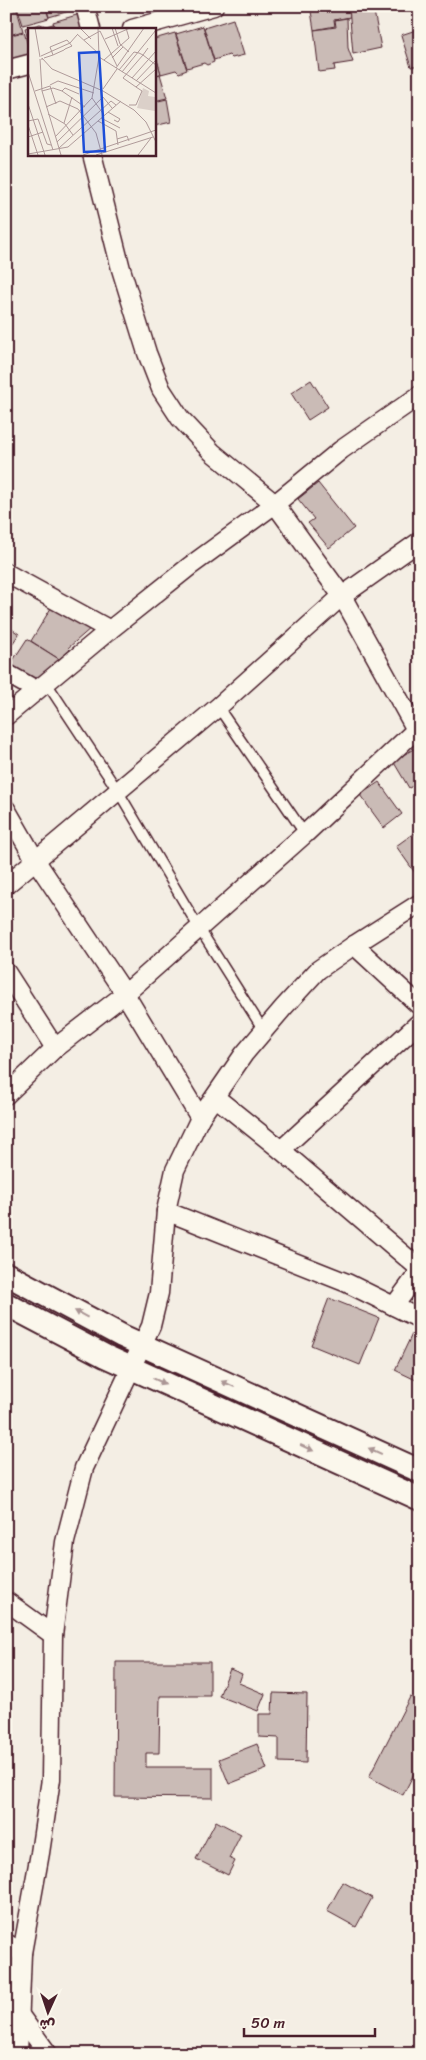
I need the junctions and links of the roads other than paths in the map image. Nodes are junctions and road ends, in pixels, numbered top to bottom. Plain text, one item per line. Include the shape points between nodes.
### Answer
1 (84, 6) edge
2 (214, 6) edge
3 (91, 28) edge
4 (136, 28) edge
5 (28, 64) edge
6 (6, 70) edge
7 (92, 155) edge
8 (420, 395) edge
9 (275, 504) junction
10 (420, 541) edge
11 (6, 573) edge
12 (342, 596) junction
13 (110, 630) junction
14 (6, 673) edge
15 (41, 686) junction
16 (218, 707) junction
17 (6, 716) edge
18 (418, 731) edge
19 (118, 792) junction
20 (6, 809) edge
21 (305, 834) junction
22 (36, 862) junction
23 (6, 885) edge
24 (420, 903) edge
25 (199, 928) junction
26 (354, 945) junction
27 (6, 972) edge
28 (125, 994) junction
29 (420, 1006) edge
30 (420, 1022) edge
31 (264, 1031) junction
32 (55, 1048) junction
33 (6, 1095) edge
34 (215, 1097) junction
35 (200, 1118) junction
36 (281, 1150) junction
37 (166, 1211) junction
38 (420, 1270) edge
39 (6, 1274) edge
40 (6, 1304) edge
41 (394, 1306) junction
42 (420, 1318) edge
43 (142, 1345) junction
44 (131, 1368) junction
45 (420, 1471) edge
46 (420, 1499) edge
47 (6, 1601) edge
48 (53, 1635) junction
49 (6, 1943) edge
50 (22, 1953) junction
51 (20, 2014) junction
52 (18, 2054) edge
53 (48, 2054) edge

1 - 3 street
2 - 4 street
5 - 6 street
7 - 9 street via 121,269 161,389 180,418 212,452
8 - 9 street via 341,450
9 - 12 street
9 - 13 street
10 - 12 street
11 - 13 street
12 - 16 street
12 - 18 street
13 - 15 street
14 - 15 street
15 - 17 street
15 - 19 lane
16 - 19 street
16 - 21 lane
18 - 21 street
19 - 22 street
19 - 25 lane
20 - 22 street
21 - 25 street
22 - 23 street
22 - 28 street
24 - 26 street
25 - 28 street
25 - 31 lane
26 - 29 street
26 - 31 street via 318,970
27 - 32 street
28 - 32 street
28 - 35 street
30 - 36 street
31 - 34 street
32 - 33 street
34 - 35 street
34 - 36 street
35 - 37 street via 175,1170
36 - 38 street
37 - 41 street via 347,1283
37 - 43 street via 159,1293 151,1326
38 - 41 street
43 -> 39 street
40 - 44 street
41 - 42 street
43 - 44 street
45 -> 43 street
44 -> 46 street
44 - 48 street via 84,1468 65,1542
47 - 48 street
48 - 50 street via 51,1779
49 - 50 street
50 - 51 street
51 - 52 street
51 - 53 street

